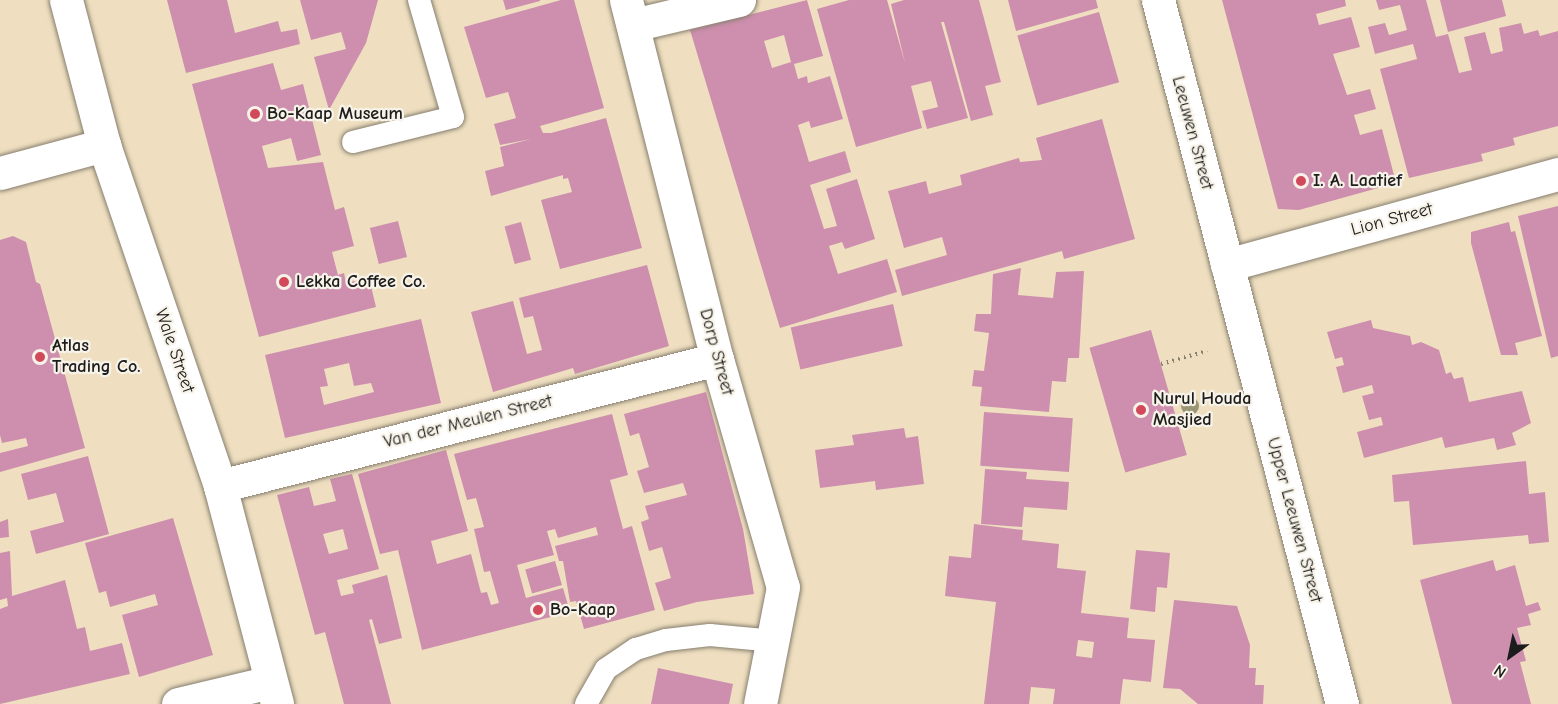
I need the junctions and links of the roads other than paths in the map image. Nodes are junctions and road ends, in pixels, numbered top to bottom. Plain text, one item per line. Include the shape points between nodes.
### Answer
1 (66, 0) edge
2 (419, 0) edge
3 (739, 0) edge
4 (1158, 0) edge
5 (629, 13) edge
6 (353, 141) dead end
7 (104, 145) junction
8 (0, 173) edge
9 (1558, 174) edge
10 (1227, 265) junction
11 (717, 359) junction
12 (220, 486) junction
13 (775, 641) junction
14 (274, 693) edge
15 (178, 704) edge
16 (586, 704) edge
17 (760, 704) edge
18 (1342, 704) edge

1 - 7 street, Wale Street
2 - 6 lane via 453,117
3 - 5 street
4 - 10 street, Leeuwen Street
5 - 11 street, Dorp Street
7 - 8 street
7 - 12 street, Wale Street
9 - 10 street, Lion Street
10 - 18 street, Upper Leeuwen Street
11 - 12 street, Van der Meulen Street
11 - 13 street, Dorp Street via 783,587
12 - 14 street, Wale Street
13 - 16 lane via 710,635 666,640 636,650 606,669
13 - 17 street, Dorp Street
14 - 15 street

